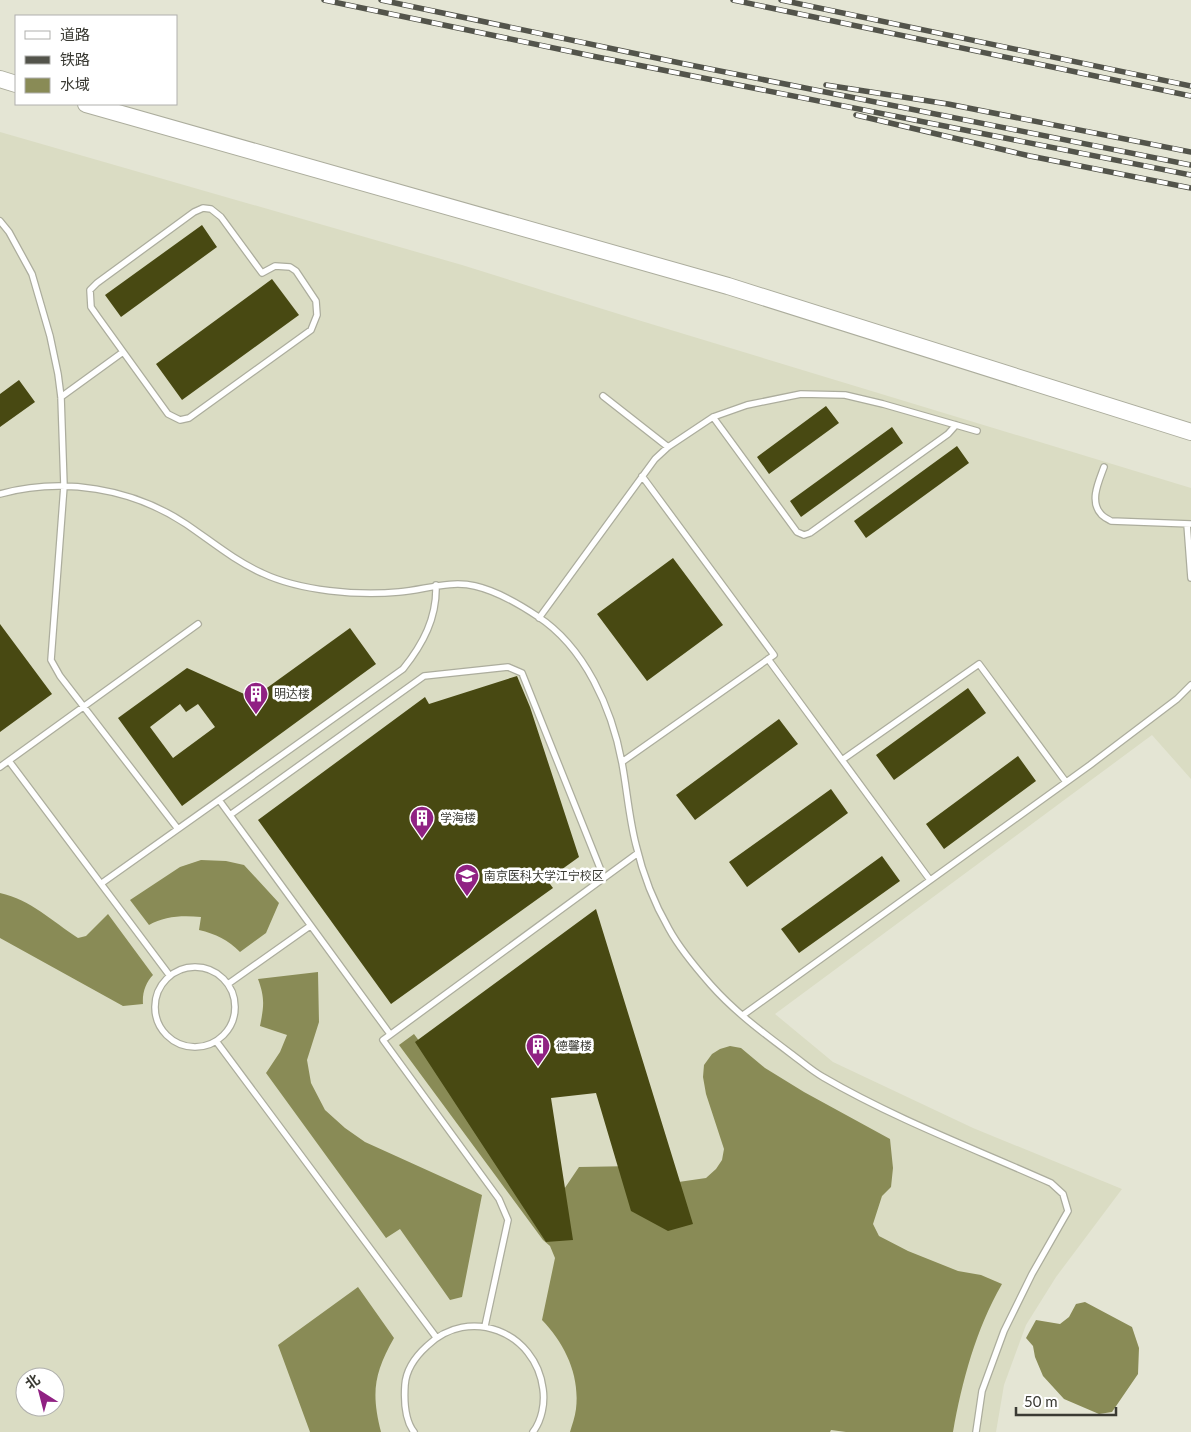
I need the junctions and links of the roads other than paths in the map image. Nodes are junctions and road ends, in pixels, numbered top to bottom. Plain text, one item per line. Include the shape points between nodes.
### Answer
1 (0, 79) edge
2 (15, 84) edge
3 (90, 105) edge
4 (0, 221) edge
5 (123, 352) junction
6 (603, 396) dead end
7 (61, 397) junction
8 (713, 417) junction
9 (956, 425) junction
10 (977, 431) dead end
11 (1191, 432) edge
12 (668, 447) junction
13 (1104, 467) dead end
14 (642, 476) junction
15 (64, 486) junction
16 (0, 494) edge
17 (1189, 524) edge
18 (1191, 578) edge
19 (436, 585) junction
20 (539, 618) junction
21 (198, 624) dead end
22 (768, 659) junction
23 (1191, 685) edge
24 (84, 707) junction
25 (842, 760) junction
26 (9, 761) junction
27 (622, 762) junction
28 (0, 767) edge
29 (1066, 782) junction
30 (219, 800) junction
31 (230, 815) junction
32 (178, 829) junction
33 (638, 853) junction
34 (604, 878) junction
35 (930, 880) junction
36 (102, 883) junction
37 (310, 926) junction
38 (170, 976) junction
39 (228, 984) junction
40 (742, 1015) junction
41 (390, 1034) junction
42 (216, 1041) junction
43 (485, 1326) junction
44 (436, 1337) junction
45 (414, 1432) edge
46 (533, 1432) edge
47 (976, 1432) edge

1 - 2 street
3 - 11 street via 728,286
4 - 7 lane via 32,274 50,336
5 - 5 lane via 168,414 180,420 189,418 311,330 317,315 316,301 290,267 276,266 262,273 221,216 203,208 90,290 91,307
5 - 7 lane
6 - 12 lane
7 - 15 lane
8 - 9 lane via 747,405 801,394 845,395
8 - 9 lane via 797,532 804,535 948,434
8 - 12 lane
9 - 10 lane
12 - 14 lane
13 - 17 lane via 1095,490 1096,506 1111,522
14 - 20 lane
14 - 22 lane via 774,655
15 - 16 lane
15 - 19 lane via 114,492 149,503 184,522 242,563 265,575 302,586 349,593 399,592
15 - 24 lane via 51,660
17 - 18 lane
19 - 20 lane via 473,585 498,594
19 - 30 lane via 437,600 429,627 419,648 403,669
20 - 27 lane via 556,631 576,654 598,688
21 - 24 lane
22 - 25 lane
22 - 27 lane
23 - 29 lane via 1177,700
24 - 26 lane
24 - 32 lane
25 - 29 lane via 979,664
25 - 35 lane
26 - 28 lane
26 - 36 lane
27 - 33 lane
29 - 35 lane
30 - 31 lane
30 - 32 lane
31 - 34 lane via 424,676 508,667 522,673
31 - 37 lane
32 - 36 lane
33 - 34 lane
33 - 40 lane via 649,890 670,932 696,968
34 - 41 lane
35 - 40 lane
36 - 38 lane
37 - 39 lane
37 - 41 lane
38 - 39 lane via 183,969 200,967 216,973
38 - 42 lane via 159,991 155,1007 158,1023 168,1037 182,1045 199,1047
39 - 42 lane via 234,999 234,1016 227,1031
40 - 47 lane via 820,1076 880,1108 1051,1183 1063,1194 1068,1210 1004,1331 982,1391
41 - 43 lane via 383,1040 499,1199 508,1220
42 - 44 lane
43 - 44 lane via 459,1327
43 - 46 lane via 510,1335 529,1352 542,1375 544,1400
44 - 45 lane via 417,1355 406,1379 404,1405

